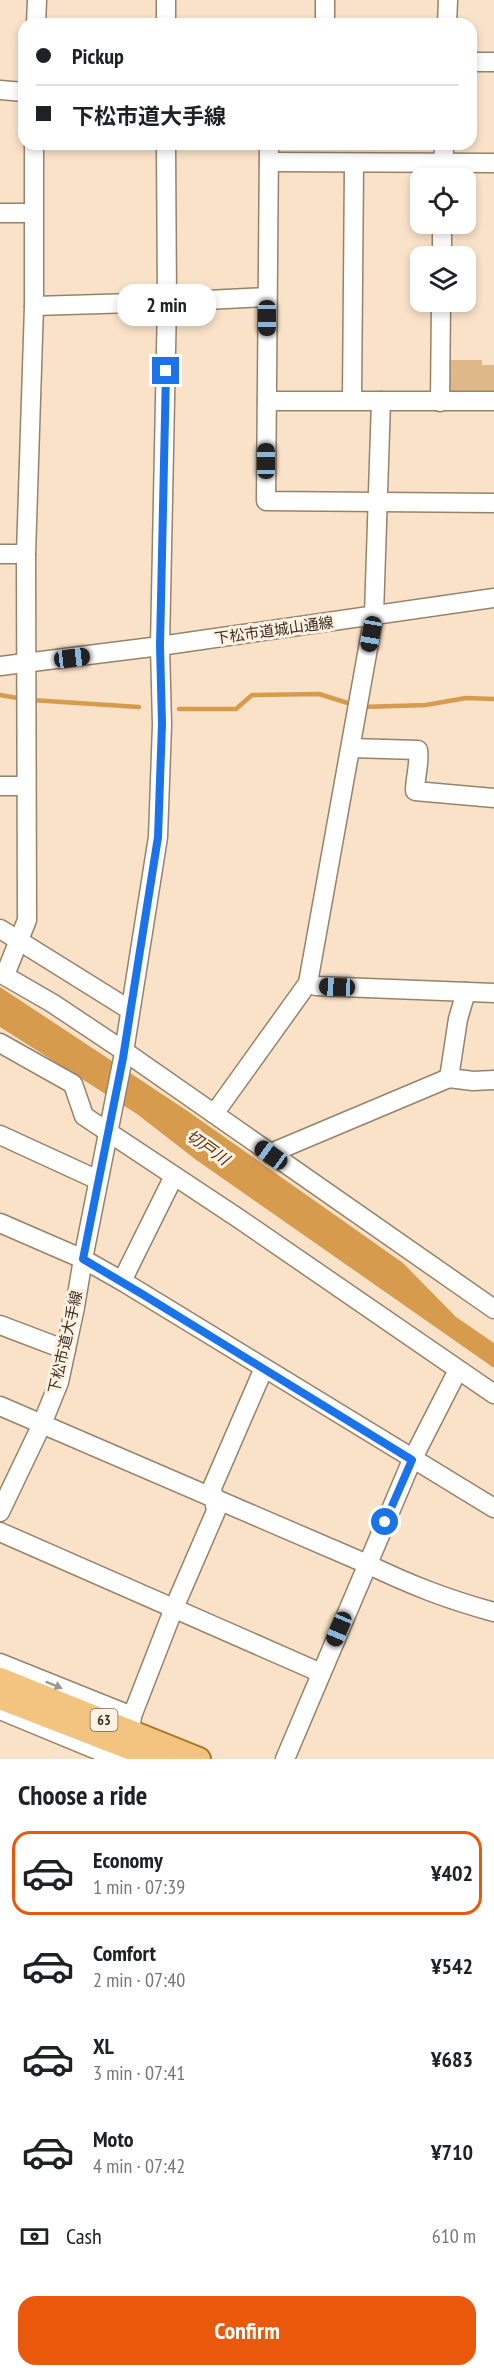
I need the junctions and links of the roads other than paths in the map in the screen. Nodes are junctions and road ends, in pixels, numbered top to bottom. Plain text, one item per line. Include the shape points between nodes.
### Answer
1 (37, 0) edge
2 (166, 0) edge
3 (325, 0) edge
4 (448, 0) edge
5 (36, 18) edge
6 (166, 18) edge
7 (325, 18) edge
8 (447, 18) edge
9 (477, 62) edge
10 (494, 62) edge
11 (0, 90) edge
12 (18, 92) edge
13 (34, 150) edge
14 (166, 150) edge
15 (444, 150) edge
16 (269, 153) edge
17 (354, 164) junction
18 (494, 164) edge
19 (410, 168) edge
20 (443, 168) edge
21 (465, 168) edge
22 (0, 213) edge
23 (33, 213) junction
24 (267, 297) junction
25 (167, 302) junction
26 (34, 306) junction
27 (441, 312) edge
28 (352, 400) junction
29 (267, 401) junction
30 (381, 401) junction
31 (494, 401) edge
32 (440, 402) junction
33 (377, 502) junction
34 (494, 503) edge
35 (0, 554) edge
36 (26, 554) junction
37 (494, 598) edge
38 (374, 615) junction
39 (160, 646) junction
40 (27, 663) junction
41 (0, 666) edge
42 (351, 748) junction
43 (0, 786) edge
44 (26, 786) junction
45 (494, 798) edge
46 (0, 929) edge
47 (18, 939) junction
48 (2, 974) edge
49 (308, 983) junction
50 (466, 992) junction
51 (494, 993) edge
52 (130, 1010) junction
53 (0, 1042) edge
54 (123, 1055) junction
55 (449, 1078) junction
56 (494, 1080) edge
57 (214, 1114) junction
58 (109, 1130) junction
59 (0, 1135) edge
60 (271, 1155) junction
61 (174, 1176) junction
62 (98, 1180) junction
63 (0, 1223) edge
64 (83, 1259) junction
65 (122, 1281) junction
66 (494, 1310) edge
67 (0, 1325) edge
68 (66, 1350) junction
69 (264, 1368) junction
70 (458, 1370) junction
71 (494, 1394) edge
72 (0, 1406) edge
73 (42, 1425) junction
74 (412, 1460) junction
75 (216, 1500) junction
76 (494, 1508) edge
77 (0, 1512) edge
78 (0, 1532) edge
79 (367, 1564) junction
80 (174, 1608) junction
81 (494, 1612) edge
82 (321, 1673) junction
83 (2, 1688) edge
84 (129, 1742) edge
85 (166, 1759) edge
86 (199, 1759) edge
87 (285, 1759) edge

1 - 5 street
2 - 6 street
3 - 7 street
4 - 8 street
9 - 10 street
11 - 12 street
13 - 23 street
14 - 25 street
15 - 20 street
16 - 17 street
16 - 24 street
17 - 19 street
17 - 28 street
18 - 21 street
22 - 23 street
23 - 26 street
24 - 25 street
24 - 29 street
25 - 26 street
25 - 39 street
26 - 36 street
27 - 32 street
28 - 29 street
28 - 30 street
29 - 33 street via 266,501
30 - 32 street
30 - 33 street
31 - 32 street
33 - 34 street
33 - 38 street
35 - 36 street
36 - 40 street
37 - 38 street, 下松市道城山通線
38 - 39 street, 下松市道城山通線
38 - 42 street
39 - 40 street, 下松市道城山通線
39 - 52 street via 158,837
40 - 41 street, 下松市道城山通線
40 - 44 street
42 - 45 street via 418,750 415,792
42 - 49 street
43 - 44 street
44 - 47 street via 27,920
46 - 47 street
47 - 48 street
47 - 52 street
48 - 54 street via 52,1003
49 - 50 street
49 - 57 street
50 - 51 street
50 - 55 street
52 - 54 street
53 - 58 street via 73,1084 84,1116
54 - 57 street
54 - 58 street, 下松市道大手線
55 - 56 street
55 - 60 street
57 - 60 street
58 - 61 street
58 - 62 street, 下松市道大手線
59 - 62 street
60 - 66 street
61 - 65 street
61 - 70 street
62 - 64 street, 下松市道大手線
63 - 64 street
64 - 65 street
64 - 68 street, 下松市道大手線
65 - 69 street
67 - 68 street
68 - 73 street, 下松市道大手線 via 59,1382
69 - 74 street
69 - 75 street via 212,1488
70 - 71 street
70 - 74 street
72 - 73 street
73 - 75 street
73 - 77 street, 下松市道大手線
74 - 76 street
74 - 79 street
75 - 79 street
75 - 80 street via 216,1510
78 - 80 street
79 - 81 street via 450,1600
79 - 82 street
80 - 82 street
80 - 84 street
82 - 87 street
83 - 84 main road, 63
83 -> 84 street
84 - 85 main road, 63
84 - 86 main road, 63

